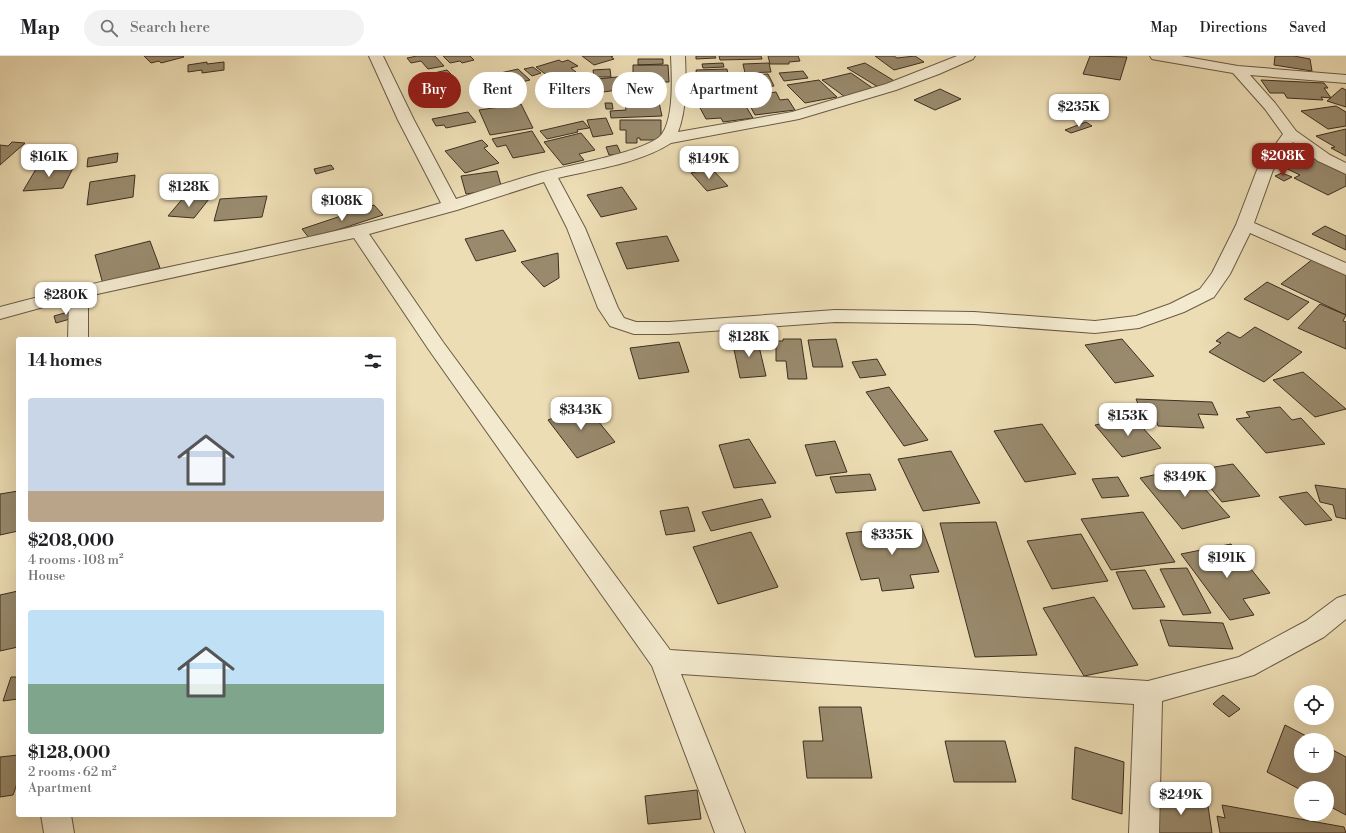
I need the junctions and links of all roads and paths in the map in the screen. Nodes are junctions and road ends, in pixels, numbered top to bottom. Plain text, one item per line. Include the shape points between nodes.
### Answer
1 (376, 56) edge
2 (678, 56) edge
3 (968, 56) edge
4 (1157, 56) edge
5 (1238, 70) junction
6 (1346, 79) edge
7 (1291, 134) junction
8 (666, 139) junction
9 (1346, 169) edge
10 (549, 176) junction
11 (451, 206) junction
12 (1245, 225) junction
13 (358, 231) junction
14 (1346, 270) edge
15 (79, 292) junction
16 (0, 313) edge
17 (78, 337) edge
18 (1346, 605) edge
19 (663, 662) junction
20 (1148, 693) junction
21 (56, 817) edge
22 (59, 833) edge
23 (730, 833) edge
24 (1144, 833) edge

1 - 11 street
2 - 8 street via 675,125
3 - 8 street via 891,87 794,116
4 - 5 street
5 - 6 street
5 - 7 street
7 - 9 street via 1324,158
7 - 12 street via 1265,170
8 - 10 street via 641,152
10 - 11 street
10 - 12 street via 576,228 608,308 617,322 634,328 670,328 836,316 974,318 1095,327 1139,322 1177,308 1207,293 1221,274
11 - 13 street
12 - 14 street
13 - 15 street
13 - 19 street via 441,352
15 - 16 street
15 - 17 street
18 - 20 street via 1315,629 1245,666
19 - 20 street
19 - 23 street
20 - 24 street
21 - 22 street

